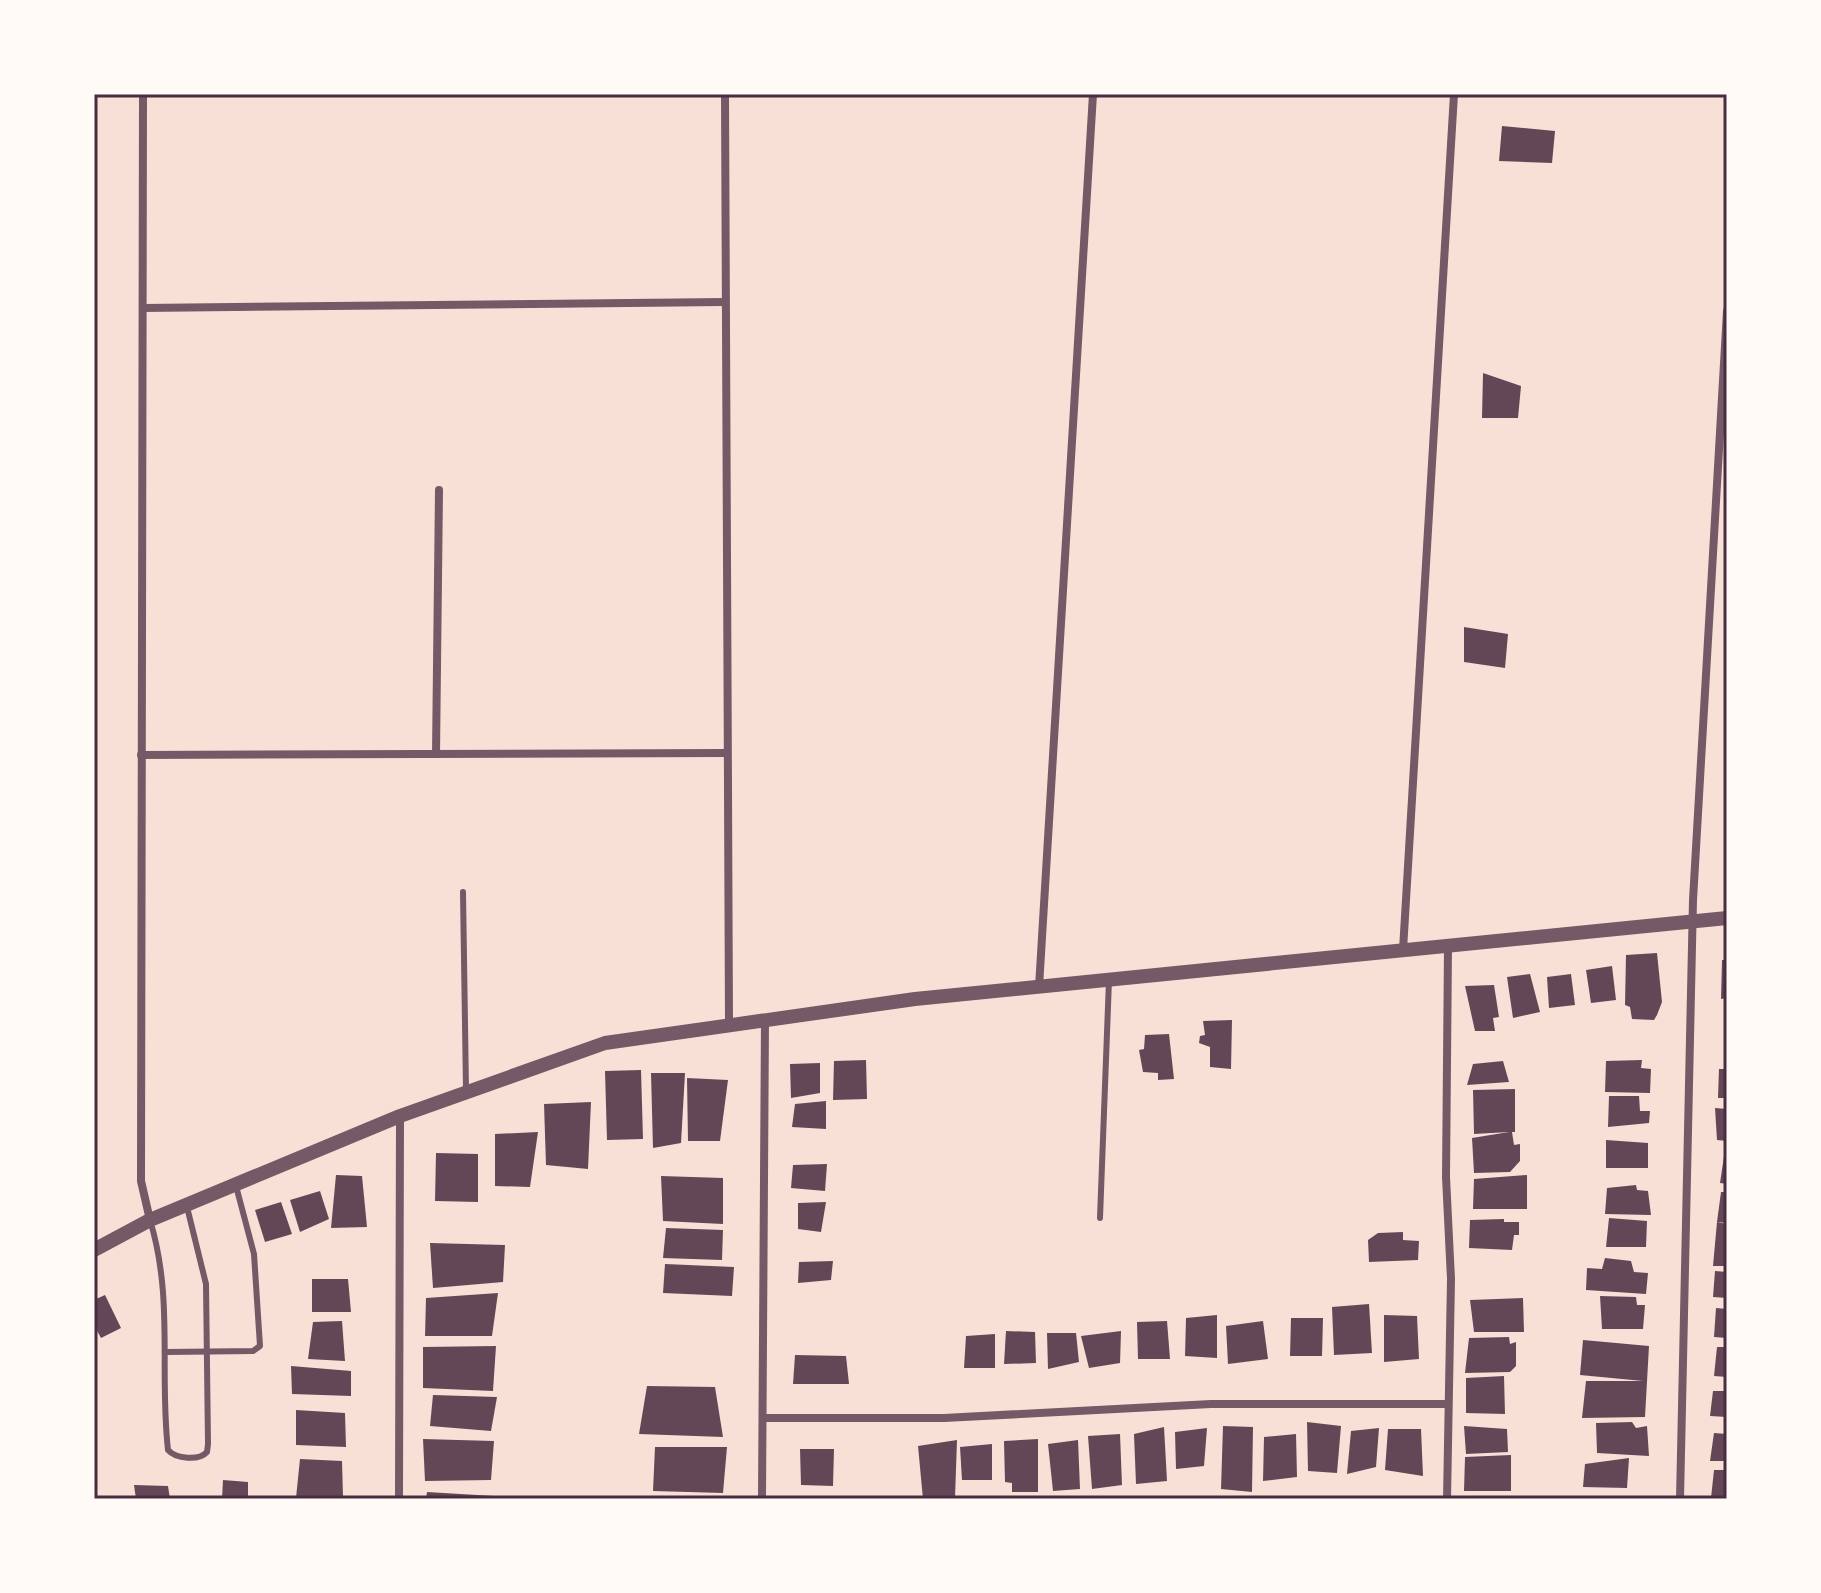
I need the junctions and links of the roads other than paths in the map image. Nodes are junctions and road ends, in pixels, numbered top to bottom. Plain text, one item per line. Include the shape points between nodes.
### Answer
1 (143, 94) edge
2 (725, 94) edge
3 (1093, 94) edge
4 (1454, 94) edge
5 (725, 302) junction
6 (143, 308) junction
7 (1727, 311) edge
8 (439, 490) dead end
9 (726, 753) junction
10 (436, 754) junction
11 (141, 755) junction
12 (463, 892) dead end
13 (1727, 918) edge
14 (1692, 921) junction
15 (1448, 946) junction
16 (1403, 950) junction
17 (1109, 980) junction
18 (1039, 987) junction
19 (765, 1019) junction
20 (729, 1023) junction
21 (466, 1090) junction
22 (400, 1116) junction
23 (235, 1183) junction
24 (186, 1204) junction
25 (1100, 1218) dead end
26 (150, 1220) junction
27 (94, 1250) edge
28 (209, 1351) junction
29 (167, 1352) junction
30 (1448, 1404) junction
31 (763, 1418) junction
32 (399, 1499) edge
33 (762, 1499) edge
34 (1447, 1499) edge
35 (1680, 1499) edge

1 - 6 street
2 - 5 street
3 - 18 street
4 - 16 street
5 - 6 street
5 - 9 street
6 - 11 street
7 - 14 street
8 - 10 street
9 - 10 street
9 - 20 street
10 - 11 street
11 - 26 street via 141,1181
12 - 21 lane
13 - 14 street
14 - 15 street
14 - 35 street
15 - 16 street
15 - 30 street
16 - 17 street
17 - 18 street
17 - 25 lane
18 - 19 street
19 - 20 street
19 - 31 street
20 - 21 street via 605,1043
21 - 22 street
22 - 23 street
22 - 32 street
23 - 24 street
23 - 28 lane via 254,1254 260,1346 253,1351
24 - 26 street
24 - 28 lane via 206,1284
26 - 27 street
26 - 29 lane via 166,1301
28 - 29 lane
28 - 29 lane via 208,1444 199,1458 168,1450
30 - 31 street via 1211,1404 944,1418
30 - 34 street
31 - 33 street

